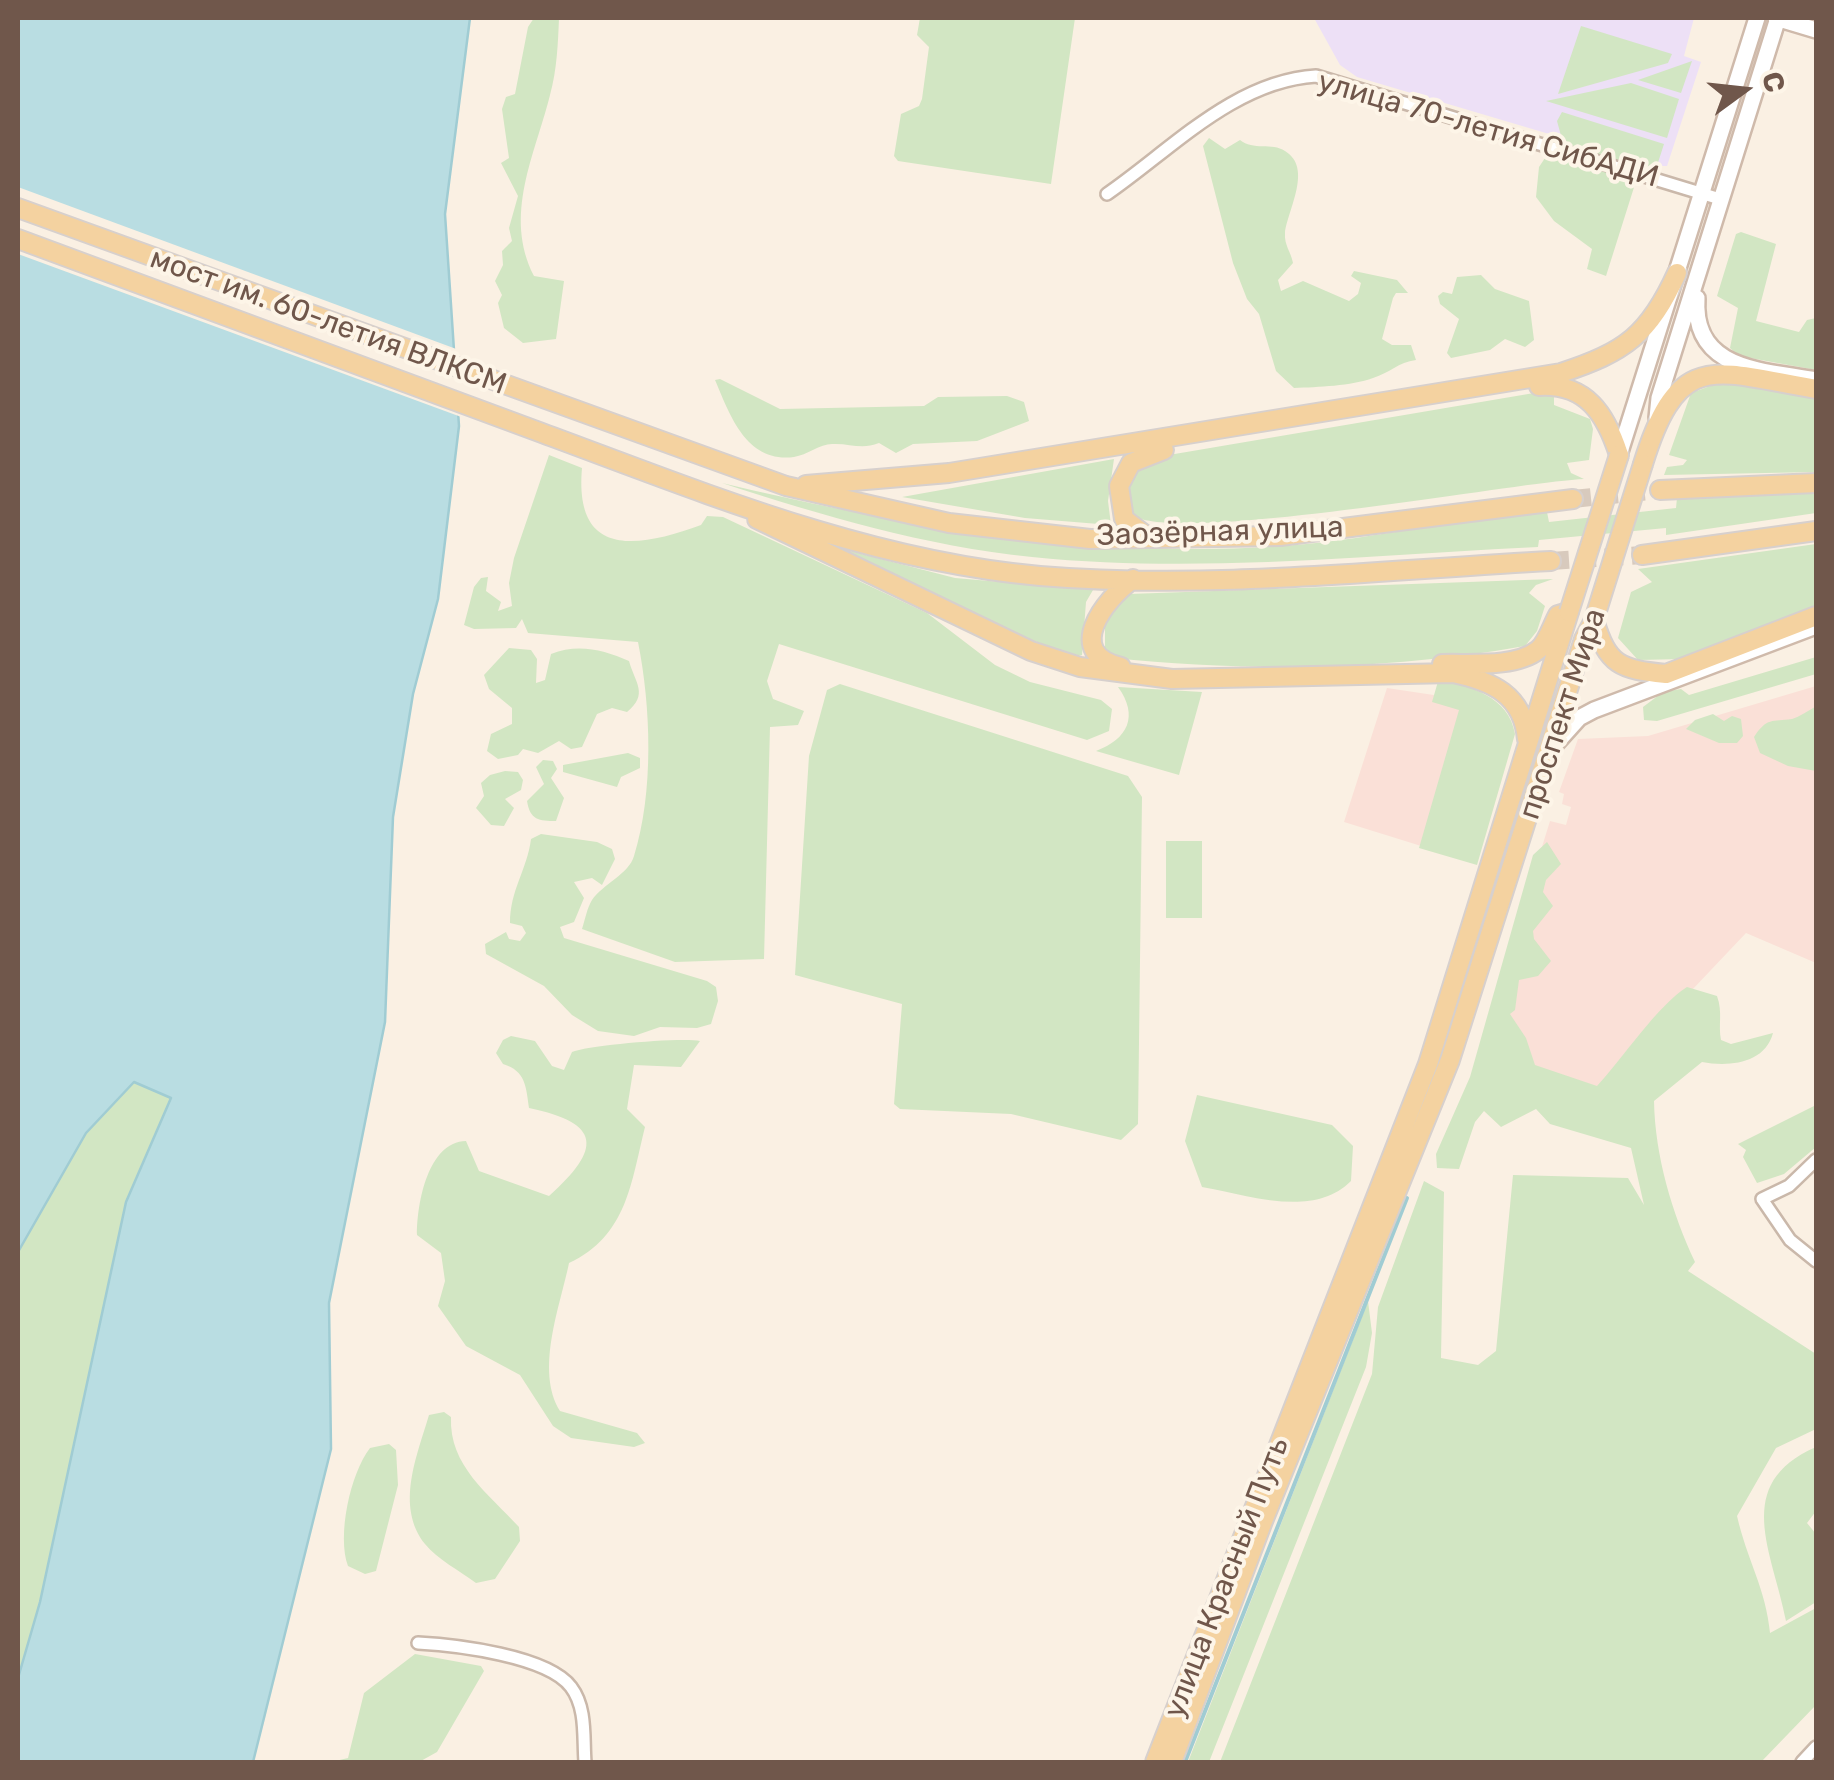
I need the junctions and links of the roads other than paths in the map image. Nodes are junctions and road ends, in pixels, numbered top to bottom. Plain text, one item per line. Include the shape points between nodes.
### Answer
1 (1757, 18) edge
2 (1777, 18) edge
3 (1816, 30) edge
4 (1702, 192) junction
5 (1107, 194) dead end
6 (1720, 198) junction
7 (18, 208) edge
8 (18, 238) edge
9 (1677, 273) junction
10 (1698, 277) junction
11 (1816, 380) edge
12 (1816, 389) edge
13 (1657, 418) junction
14 (638, 436) joint
15 (1619, 455) junction
16 (630, 466) joint
17 (1816, 483) edge
18 (786, 486) junction
19 (1660, 490) tunnel mouth
20 (708, 495) junction
21 (1573, 499) tunnel mouth
22 (1816, 531) edge
23 (1154, 540) junction
24 (1642, 555) tunnel mouth
25 (1551, 561) tunnel mouth
26 (1133, 579) junction
27 (1569, 612) junction
28 (1816, 616) edge
29 (1594, 620) junction
30 (1816, 626) edge
31 (1528, 748) junction
32 (1548, 752) junction
33 (1816, 1160) edge
34 (1816, 1261) edge
35 (1307, 1397) junction
36 (418, 1643) dead end
37 (1816, 1747) edge
38 (585, 1762) edge
39 (1156, 1762) edge
40 (1172, 1762) edge
41 (1802, 1762) edge

1 - 4 main road, проспект Мира
2 - 3 main road
2 - 6 main road, проспект Мира
4 - 5 street, улица 70-летия СибАДИ via 1316,76 1237,102
4 - 6 street, улица 70-летия СибАДИ
4 - 9 main road, проспект Мира
6 - 10 main road, проспект Мира
7 - 14 main road, мост им. 60-летия ВЛКСМ
8 - 16 main road, мост им. 60-летия ВЛКСМ
9 - 15 main road, проспект Мира
9 - 18 main road via 1638,337 1561,373 949,474
10 - 11 main road via 1696,310 1702,338 1714,352
10 - 13 main road, проспект Мира
12 - 13 main road via 1707,374 1683,384
13 - 29 main road, проспект Мира, bridge
14 - 18 main road, Заозёрная улица
15 - 23 main road via 1597,406 1574,391 1544,385 1149,452 1122,473 1118,498 1134,530
15 - 27 main road, проспект Мира, bridge
16 - 20 main road, Заозёрная улица
17 - 19 main road
18 - 23 main road, Заозёрная улица via 949,523
20 - 26 main road, Заозёрная улица via 971,566
20 - 31 main road via 1031,651 1080,667 1172,679 1453,673 1506,693 1526,720
21 - 23 main road, Заозёрная улица via 1280,536
22 - 24 main road
25 - 26 main road, Заозёрная улица
26 - 27 main road via 1097,613 1096,651 1115,666 1157,670 1510,660 1541,648 1558,616
27 - 31 main road, проспект Мира
28 - 29 main road via 1666,674 1614,661
29 - 32 main road, проспект Мира
30 - 32 main road via 1594,710
31 - 35 main road, проспект Мира via 1428,1064
32 - 35 main road, проспект Мира via 1450,1060
33 - 34 street via 1789,1186 1762,1199 1790,1240
35 - 39 main road, улица Красный Путь
35 - 40 main road, улица Красный Путь
36 - 38 street via 552,1669 578,1705
37 - 41 street

